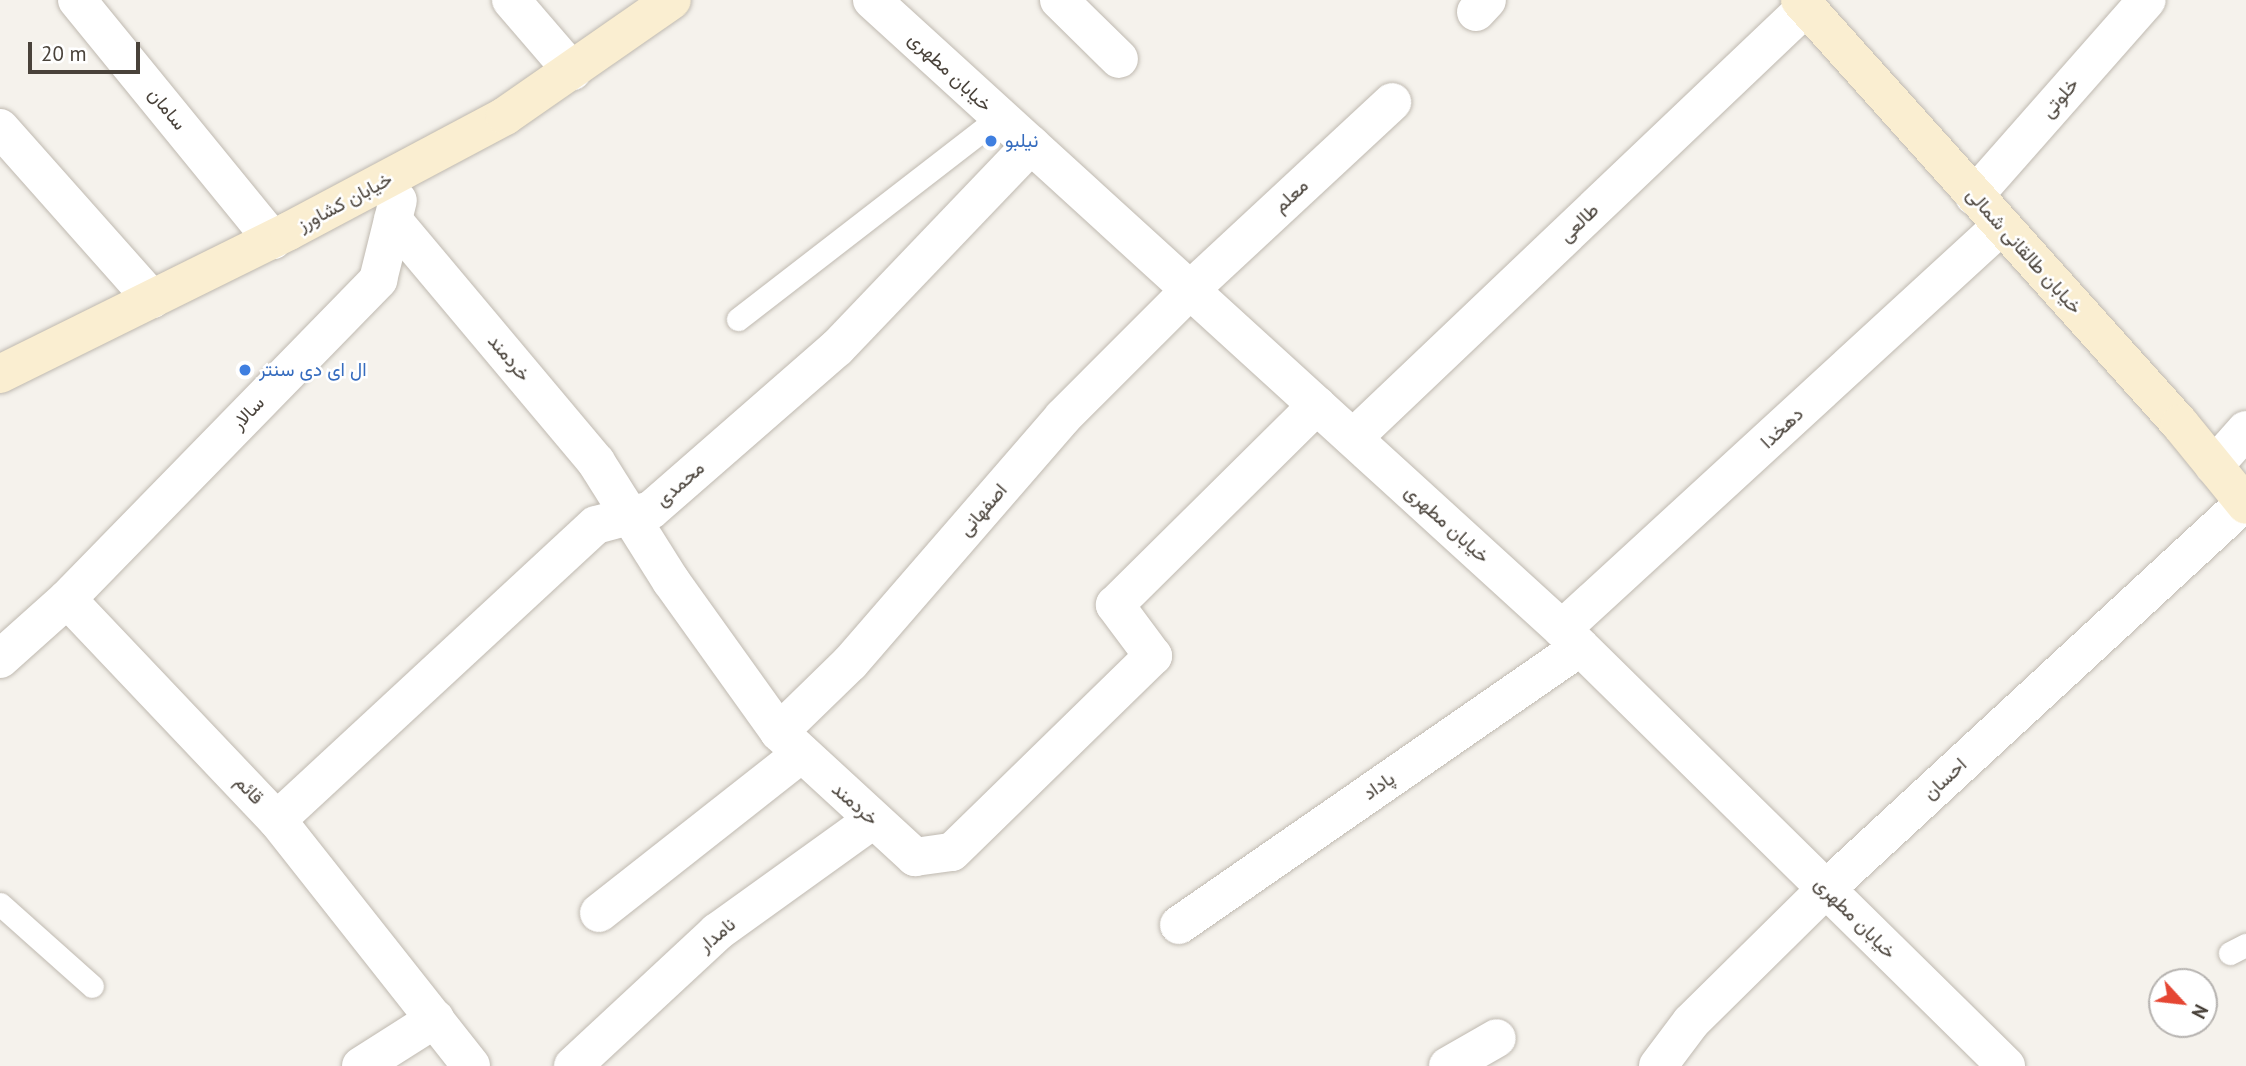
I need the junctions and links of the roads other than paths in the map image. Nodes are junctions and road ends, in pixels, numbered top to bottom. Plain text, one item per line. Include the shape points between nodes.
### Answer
1 (77, 0) edge
2 (511, 0) edge
3 (672, 0) edge
4 (872, 0) edge
5 (1059, 0) edge
6 (2147, 0) edge
7 (1803, 3) edge
8 (1119, 59) dead end
9 (572, 71) junction
10 (1392, 102) dead end
11 (999, 117) junction
12 (0, 128) edge
13 (1031, 145) junction
14 (407, 169) junction
15 (1974, 196) junction
16 (393, 220) junction
17 (2001, 226) junction
18 (265, 229) junction
19 (1190, 290) junction
20 (152, 299) junction
21 (738, 319) dead end
22 (0, 374) edge
23 (1317, 405) junction
24 (2246, 430) edge
25 (1353, 438) junction
26 (2214, 466) junction
27 (2245, 504) edge
28 (629, 515) junction
29 (67, 599) junction
30 (1571, 638) junction
31 (0, 659) edge
32 (789, 743) junction
33 (277, 820) junction
34 (873, 820) junction
35 (1826, 889) junction
36 (0, 904) edge
37 (599, 914) dead end
38 (1179, 925) dead end
39 (92, 986) dead end
40 (435, 1019) junction
41 (1497, 1038) dead end
42 (361, 1066) edge
43 (471, 1066) edge
44 (573, 1066) edge
45 (1448, 1066) edge
46 (1658, 1066) edge
47 (2006, 1066) edge

1 - 18 street, سامان
2 - 9 street
3 - 9 main road, خیابان کشاورز
4 - 11 street, خیابان مطهری
5 - 8 street
6 - 15 street, خلوتی
7 - 15 main road, خیابان طالقانی شمالی
7 - 25 street, طالعی
9 - 14 main road, خیابان کشاورز via 505,116
10 - 19 street, معلم
11 - 13 street, خیابان مطهری
11 - 21 lane
12 - 20 street
13 - 19 street, خیابان مطهری
13 - 28 street, محمدی via 836,348 651,510
14 - 16 street, سالار
14 - 18 main road, خیابان کشاورز
15 - 17 main road, خیابان طالقانی شمالی
16 - 28 street, خردمند via 596,462
16 - 29 street, سالار via 378,280
17 - 26 main road, خیابان طالقانی شمالی
17 - 30 street, دهخدا
18 - 20 main road, خیابان کشاورز
19 - 23 street, خیابان مطهری
19 - 32 street, اصفهانی via 1063,417 850,663
20 - 22 main road, خیابان کشاورز
23 - 25 street, خیابان مطهری
23 - 34 street, خردمند via 1115,605 1153,656 952,852 915,857
24 - 26 street
25 - 30 street, خیابان مطهری
26 - 27 main road, خیابان طالقانی شمالی
27 - 35 street, احسان
28 - 32 street, خردمند
28 - 33 street, محمدی via 596,525
29 - 31 street
29 - 33 street, قائم
30 - 35 street, خیابان مطهری
30 - 38 street, پاداد
32 - 34 street, خردمند
32 - 37 street, اصفهانی
33 - 40 street, قائم
34 - 44 street, نامدار via 717,932
35 - 46 street, احسان via 1691,1022
35 - 47 street, خیابان مطهری
36 - 39 lane
40 - 42 street
40 - 43 street, قائم
41 - 45 street

